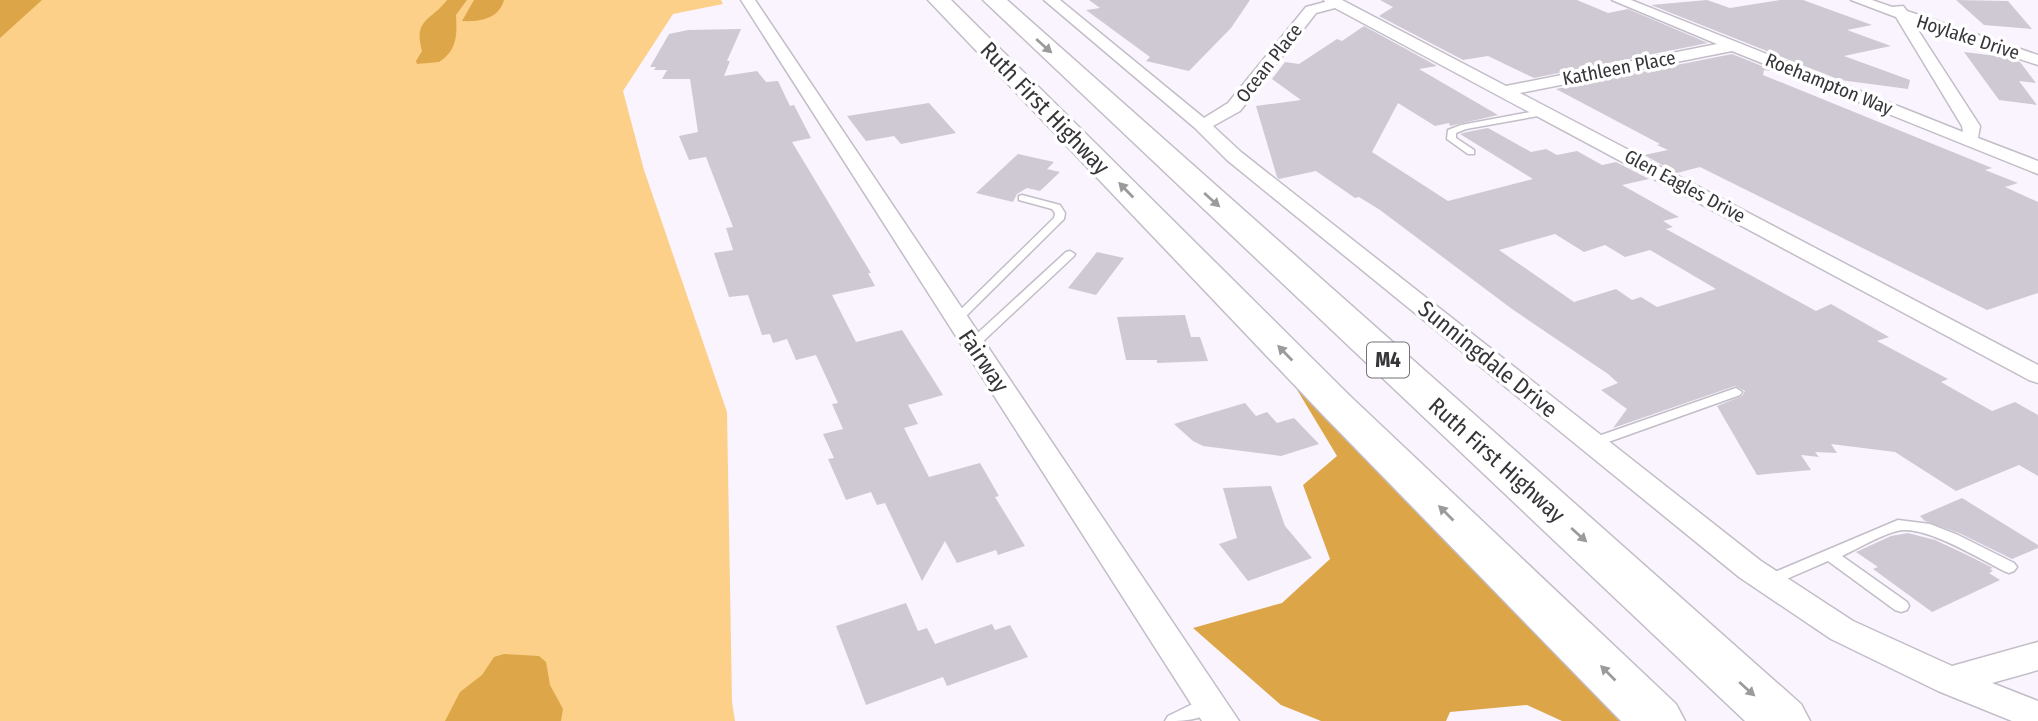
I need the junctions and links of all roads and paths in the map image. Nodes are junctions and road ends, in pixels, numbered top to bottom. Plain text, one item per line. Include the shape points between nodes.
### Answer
1 (748, 0) edge
2 (939, 0) edge
3 (994, 0) edge
4 (1051, 0) edge
5 (1619, 0) edge
6 (1858, 0) edge
7 (1892, 0) edge
8 (1334, 1) edge
9 (1901, 14) junction
10 (1732, 46) junction
11 (2038, 60) edge
12 (1506, 91) junction
13 (1546, 112) junction
14 (1200, 124) junction
15 (1967, 139) junction
16 (1471, 152) dead end
17 (2038, 168) edge
18 (1022, 198) dead end
19 (1070, 254) dead end
20 (956, 320) junction
21 (973, 344) junction
22 (2038, 374) edge
23 (1735, 392) dead end
24 (1592, 443) junction
25 (1830, 555) junction
26 (2009, 567) dead end
27 (1767, 581) junction
28 (1901, 606) dead end
29 (2038, 656) edge
30 (1950, 681) junction
31 (1215, 712) edge
32 (2038, 716) edge
33 (1174, 721) edge
34 (1657, 721) edge
35 (1782, 721) edge

1 - 20 street, Fairway
34 -> 2 highway, Ruth First Highway via 1336,405
3 -> 35 highway, Ruth First Highway / M4
4 - 14 street, Sunningdale Drive
5 - 10 street, Roehampton Way
6 - 9 street, Hoylake Drive
7 - 9 street
8 - 12 street, Glen Eagles Drive
8 - 14 street, Ocean Place via 1311,10 1234,107
9 - 11 street, Hoylake Drive
9 - 15 street via 1971,126 1972,135
10 - 12 street, Kathleen Place
10 - 15 street, Roehampton Way
12 - 13 street, Glen Eagles Drive
13 - 16 lane via 1451,132 1452,139
13 - 22 street, Glen Eagles Drive
14 - 24 street, Sunningdale Drive via 1244,165
15 - 17 street, Roehampton Way
18 - 20 lane via 1056,207 1059,219
19 - 21 lane
20 - 21 street, Fairway
21 - 31 street, Fairway
23 - 24 lane
24 - 27 street, Sunningdale Drive
25 - 26 lane via 1898,525 1925,528
25 - 27 lane
25 - 28 lane
27 - 30 street, Sunningdale Drive via 1842,630
29 - 30 street
30 - 32 street, Sunningdale Drive
31 - 33 lane

